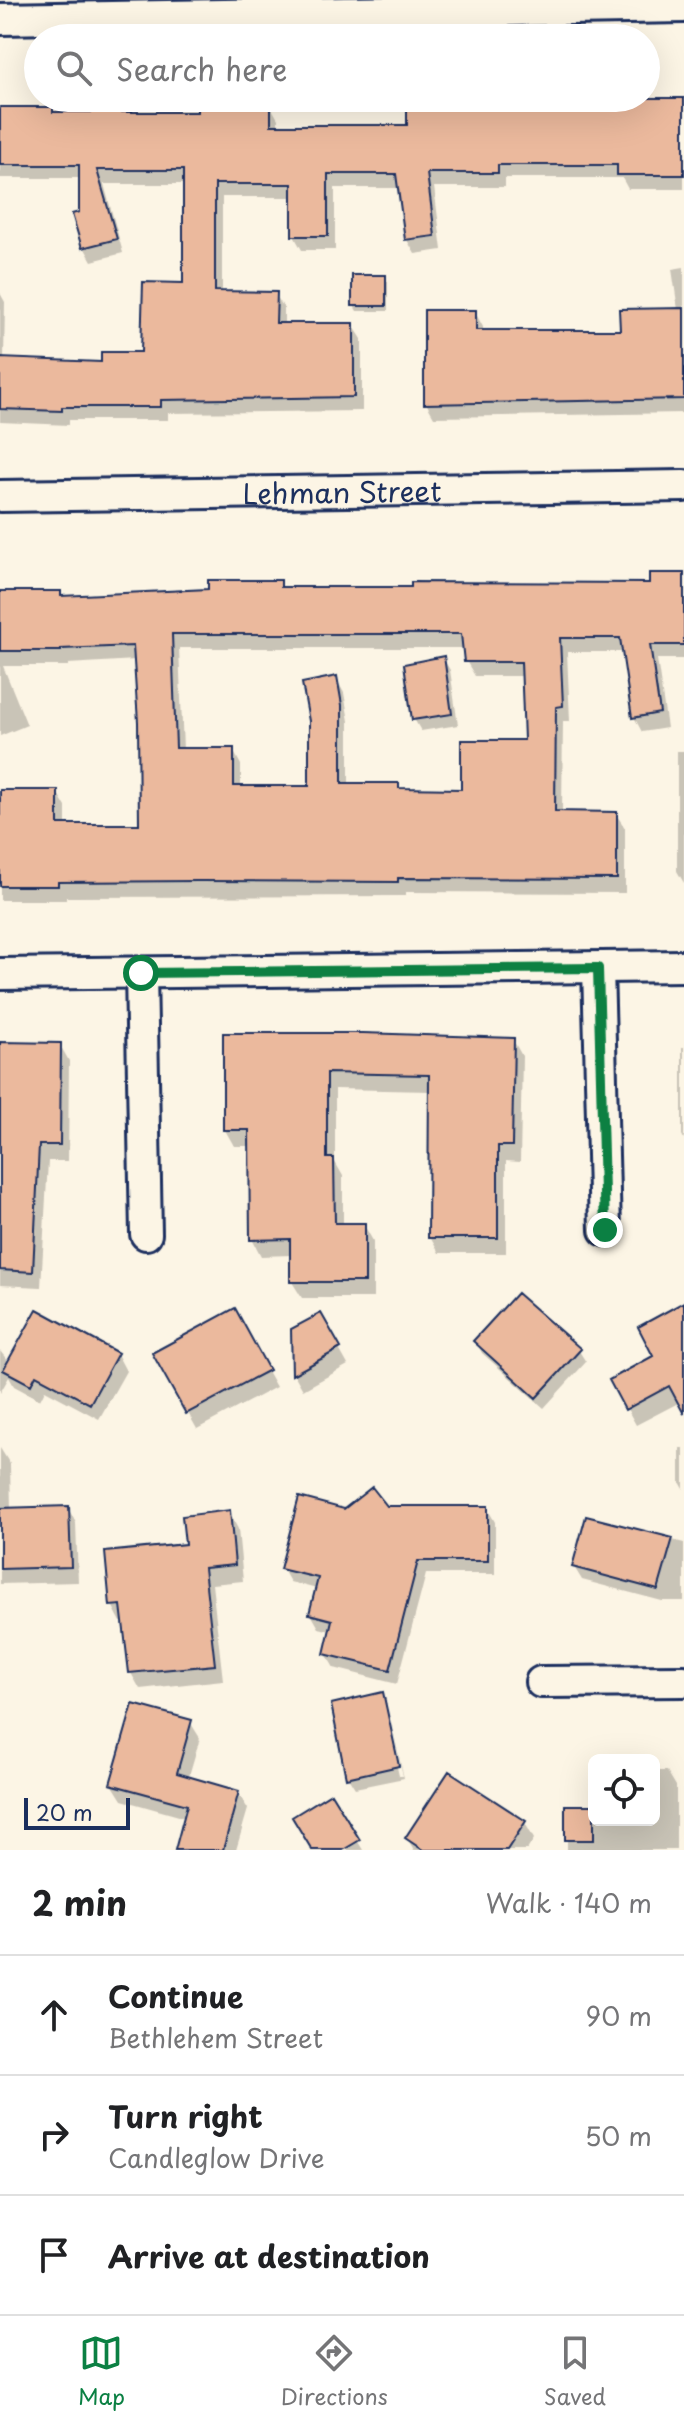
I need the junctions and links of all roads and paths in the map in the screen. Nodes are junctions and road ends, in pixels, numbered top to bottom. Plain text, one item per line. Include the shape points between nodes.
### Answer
1 (684, 7) edge
2 (0, 19) edge
3 (684, 486) edge
4 (0, 496) edge
5 (684, 966) edge
6 (598, 968) junction
7 (141, 973) junction
8 (0, 974) edge
9 (605, 1230) dead end
10 (146, 1234) dead end
11 (684, 1681) edge
12 (541, 1682) dead end

1 - 2 street
3 - 4 street, Lehman Street
5 - 6 street
6 - 7 street
6 - 9 street
7 - 8 street
7 - 10 street
11 - 12 street

